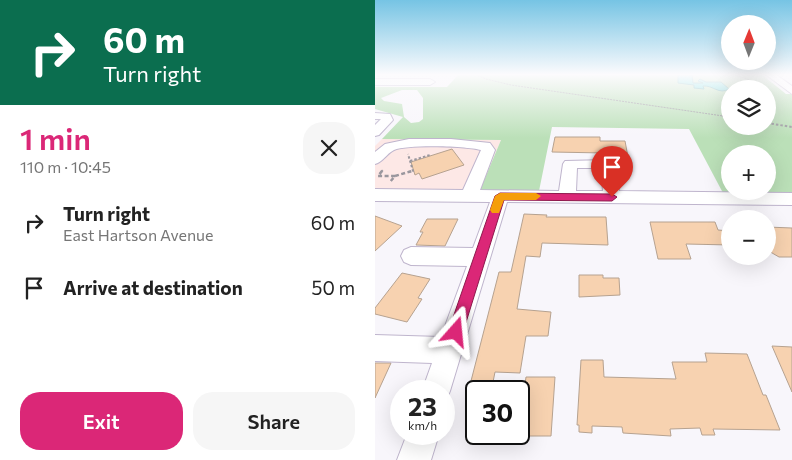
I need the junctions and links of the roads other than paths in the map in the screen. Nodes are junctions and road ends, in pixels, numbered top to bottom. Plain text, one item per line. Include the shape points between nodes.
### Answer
1 (375, 116) edge
2 (375, 132) edge
3 (380, 164) edge
4 (380, 194) edge
5 (469, 196) junction
6 (500, 196) junction
7 (567, 197) junction
8 (612, 197) junction
9 (792, 199) edge
10 (411, 256) dead end
11 (480, 257) junction
12 (375, 348) edge
13 (450, 350) junction
14 (440, 380) edge
15 (419, 445) edge
16 (414, 460) edge

1 - 2 lane via 386,116 387,120
3 - 5 street via 391,146 485,146 488,150
4 - 5 street
5 - 6 street
6 - 7 street
6 - 11 street
7 - 8 street
7 - 8 street via 570,164 608,164
8 - 9 street
10 - 11 street
11 - 13 street
12 - 13 street
13 - 14 street
15 - 16 street

